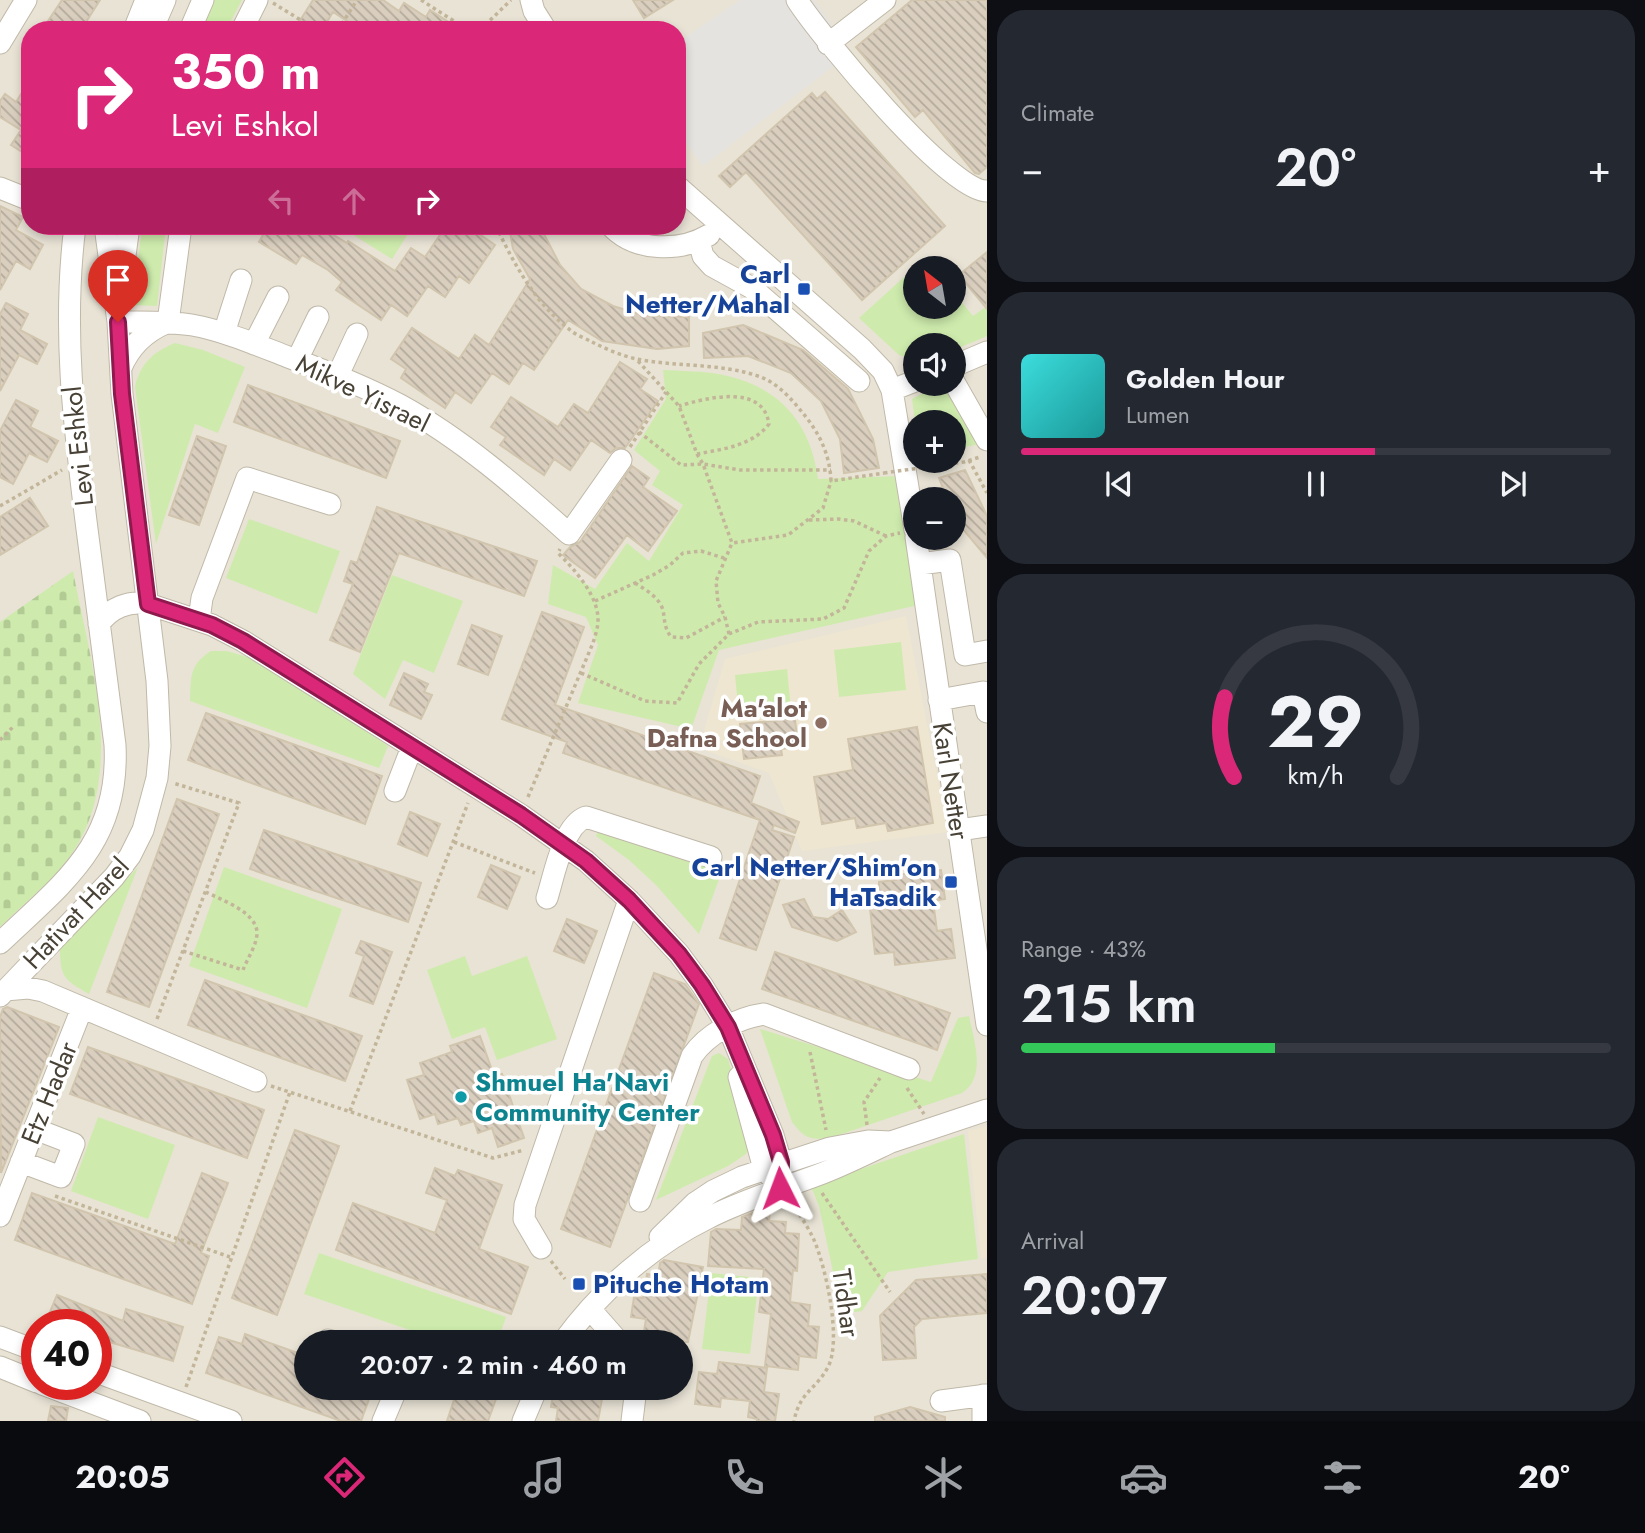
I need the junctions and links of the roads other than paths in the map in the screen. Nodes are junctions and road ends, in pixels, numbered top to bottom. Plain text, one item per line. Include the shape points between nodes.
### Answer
1 (26, 0) edge
2 (146, 0) edge
3 (165, 0) edge
4 (203, 0) edge
5 (257, 0) edge
6 (531, 0) edge
7 (797, 0) edge
8 (885, 0) edge
9 (138, 21) edge
10 (156, 21) edge
11 (194, 21) edge
12 (246, 21) edge
13 (540, 21) edge
14 (0, 43) edge
15 (828, 44) junction
16 (0, 187) edge
17 (987, 191) edge
18 (686, 194) edge
19 (21, 196) edge
20 (722, 227) junction
21 (63, 235) edge
22 (74, 235) edge
23 (106, 235) edge
24 (128, 235) edge
25 (180, 235) edge
26 (623, 235) edge
27 (699, 241) junction
28 (72, 252) junction
29 (241, 280) dead end
30 (278, 296) dead end
31 (318, 317) dead end
32 (118, 322) junction
33 (167, 322) junction
34 (224, 333) junction
35 (357, 334) dead end
36 (254, 344) junction
37 (987, 352) edge
38 (297, 360) junction
39 (966, 361) edge
40 (120, 369) junction
41 (338, 375) junction
42 (859, 381) dead end
43 (903, 386) edge
44 (892, 390) junction
45 (962, 396) edge
46 (987, 440) edge
47 (621, 460) road end
48 (908, 487) edge
49 (330, 504) dead end
50 (918, 550) edge
51 (920, 564) junction
52 (95, 593) junction
53 (121, 606) junction
54 (149, 611) junction
55 (198, 620) junction
56 (99, 624) junction
57 (230, 635) junction
58 (987, 651) edge
59 (939, 700) junction
60 (987, 712) edge
61 (412, 747) junction
62 (395, 791) dead end
63 (987, 826) edge
64 (959, 830) junction
65 (564, 845) junction
66 (711, 857) dead end
67 (550, 889) road end
68 (629, 900) junction
69 (980, 929) edge
70 (0, 943) edge
71 (33, 960) junction
72 (43, 991) junction
73 (3, 993) edge
74 (82, 1008) junction
75 (987, 1025) edge
76 (728, 1027) junction
77 (900, 1066) road end
78 (256, 1081) road end
79 (987, 1110) edge
80 (34, 1129) junction
81 (891, 1142) junction
82 (21, 1162) junction
83 (773, 1165) junction
84 (780, 1188) junction
85 (640, 1201) dead end
86 (0, 1216) edge
87 (541, 1248) dead end
88 (643, 1259) junction
89 (590, 1309) junction
90 (573, 1330) edge
91 (609, 1330) edge
92 (0, 1337) edge
93 (21, 1345) edge
94 (0, 1367) edge
95 (21, 1376) edge
96 (112, 1378) edge
97 (985, 1395) edge
98 (74, 1400) edge
99 (392, 1400) edge
100 (532, 1400) edge
101 (635, 1400) edge
102 (941, 1401) dead end
103 (105, 1416) edge
104 (140, 1421) edge
105 (231, 1421) edge
106 (383, 1421) edge
107 (523, 1421) edge
108 (632, 1421) edge
109 (983, 1421) edge

1 - 14 street
2 - 9 street
3 - 10 street
4 - 11 street
5 - 12 street
6 - 13 street
7 - 15 street
8 - 15 street
15 - 17 street via 863,86 960,181
16 - 19 street
18 - 20 street
20 - 27 street
20 - 44 street via 862,349 883,371
21 - 28 street
22 - 28 street, Levi Eshkol
23 - 32 street, Levi Eshkol
24 - 32 street
25 - 33 street
26 - 27 street via 645,245
27 - 42 street via 703,256 712,265 752,288
28 - 52 street, Levi Eshkol via 68,337
29 - 34 street
30 - 36 street
31 - 38 street
32 - 33 street, Mikve Yisrael
32 - 40 street, Levi Eshkol
33 - 34 street, Mikve Yisrael
33 - 40 street via 139,340
34 - 36 street, Mikve Yisrael
35 - 41 street
36 - 38 street, Mikve Yisrael
37 - 39 street
38 - 41 street, Mikve Yisrael
40 - 54 street, Levi Eshkol
41 - 47 street, Mikve Yisrael via 401,406 451,438 517,487 569,534
43 - 44 street
44 - 48 street
45 - 46 street
49 - 55 street via 247,478
50 - 51 street, Karl Netter
51 - 58 street via 950,560 965,655
51 - 59 street, Karl Netter
52 - 53 street
52 - 56 street, Levi Eshkol
53 - 54 street via 133,603
53 - 56 street
54 - 55 street
54 - 57 street via 189,632
54 - 71 street, Hativat Harel via 160,724 158,778 143,830 114,877
55 - 57 street
56 - 70 street, Hativat Harel via 116,769 107,816 71,875
57 - 61 street
59 - 60 street via 984,692
59 - 64 street, Karl Netter
61 - 62 street
61 - 65 street
63 - 64 street
64 - 69 street, Karl Netter
65 - 66 street via 579,819 586,817
65 - 67 street
65 - 68 street
68 - 76 street via 679,954
68 - 87 street via 524,1206 524,1219
69 - 75 street, Karl Netter
71 - 72 street
71 - 73 street, Hativat Harel
72 - 73 street, Etz Hadar via 28,988
72 - 74 street, Etz Hadar
74 - 78 street, Etz Hadar
74 - 80 street, Etz Hadar
76 - 77 street via 764,1014
76 - 83 street
76 - 85 street via 701,1044 692,1056
79 - 81 street
80 - 82 street, Etz Hadar
80 - 82 street via 74,1144 61,1177
81 - 83 street via 830,1148
81 - 84 street
82 - 86 street, Etz Hadar
83 - 84 street
83 - 88 street via 695,1203
84 - 88 street via 709,1217
88 - 89 street
89 - 90 street
89 - 91 street
92 - 93 street
94 - 95 street
96 - 105 street
97 - 102 street
97 - 109 street
98 - 103 street
99 - 106 street
100 - 107 street
101 - 108 street
103 - 104 street

